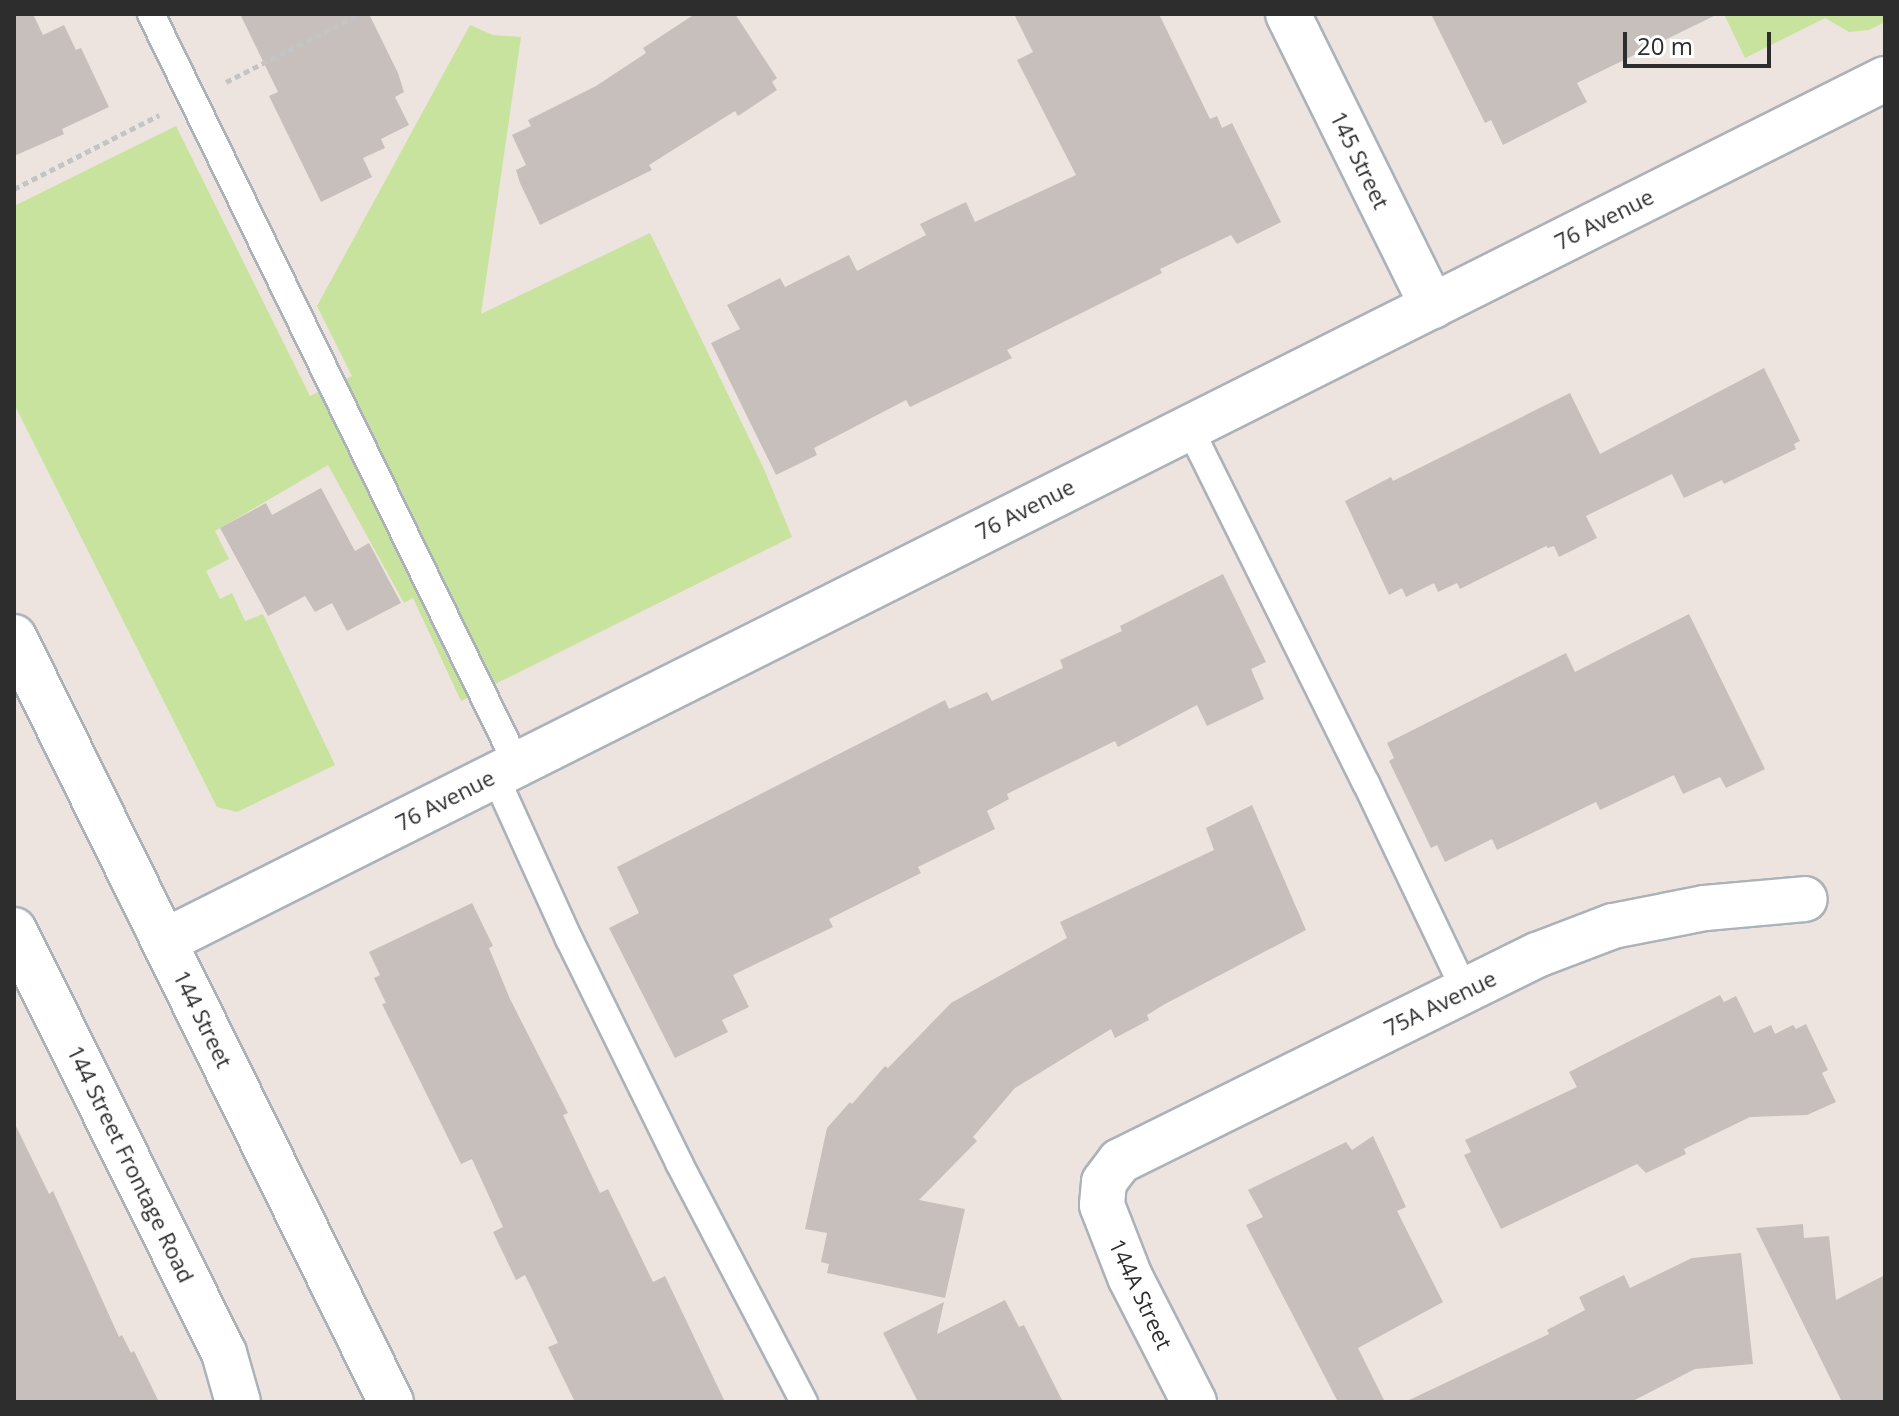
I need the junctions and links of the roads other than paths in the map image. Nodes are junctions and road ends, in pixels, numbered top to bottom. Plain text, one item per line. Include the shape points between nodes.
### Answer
1 (151, 14) edge
2 (1288, 14) edge
3 (1885, 79) edge
4 (1432, 306) junction
5 (1189, 427) junction
6 (14, 637) edge
7 (506, 770) junction
8 (1805, 899) dead end
9 (14, 930) edge
10 (165, 941) junction
11 (1465, 991) junction
12 (1104, 1182) joint
13 (238, 1402) edge
14 (391, 1402) edge
15 (804, 1402) edge
16 (1194, 1402) edge

1 - 7 lane
2 - 4 street, 145 Street
3 - 4 street, 76 Avenue
4 - 5 street, 76 Avenue
5 - 7 street, 76 Avenue
5 - 11 lane
6 - 10 street, 144 Street
7 - 10 street, 76 Avenue
7 - 15 lane via 569,939
8 - 11 street, 75A Avenue via 1705,908 1613,926 1537,955
9 - 13 street, 144 Street Frontage Road via 224,1353
10 - 14 street, 144 Street
11 - 12 street, 75A Avenue via 1120,1161
12 - 16 street, 144A Street via 1102,1205 1130,1277

